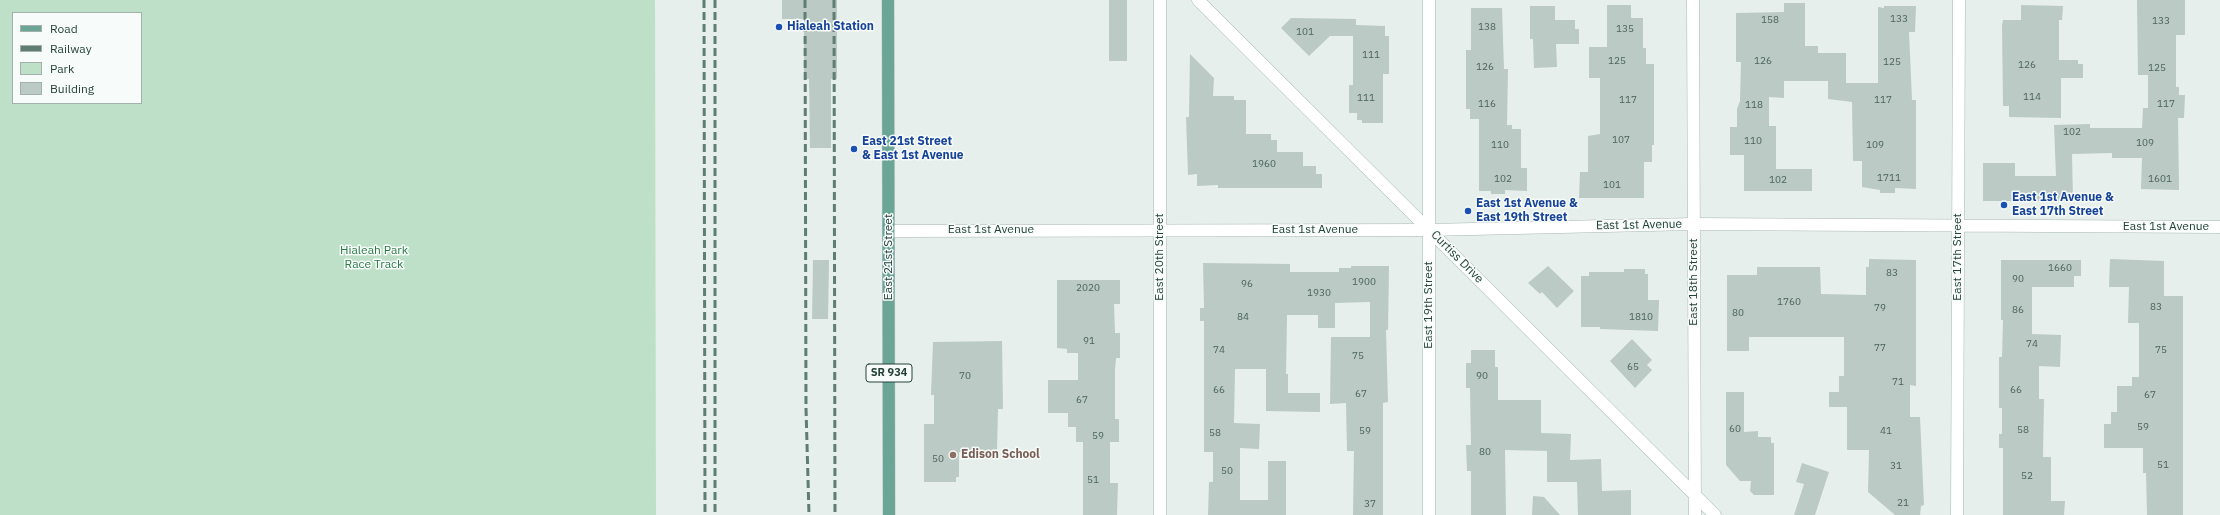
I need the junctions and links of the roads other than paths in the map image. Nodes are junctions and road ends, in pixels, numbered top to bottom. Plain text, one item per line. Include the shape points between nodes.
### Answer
1 (888, 0) edge
2 (1160, 0) edge
3 (1198, 0) edge
4 (1429, 0) edge
5 (1693, 0) edge
6 (1959, 0) edge
7 (1693, 224) junction
8 (1958, 226) junction
9 (2220, 227) edge
10 (1160, 229) junction
11 (1429, 230) junction
12 (889, 231) junction
13 (1695, 494) junction
14 (889, 515) edge
15 (1160, 515) edge
16 (1429, 515) edge
17 (1695, 515) edge
18 (1715, 515) edge
19 (1957, 515) edge

1 - 12 main road, East 21st Street / SR 934
2 - 10 street, East 20th Street
3 - 11 street, Curtiss Drive
4 - 11 street, East 19th Street
5 - 7 street, East 18th Street
6 - 8 street, East 17th Street
7 - 8 street, East 1st Avenue
7 - 11 street, East 1st Avenue
7 - 13 street, East 18th Street
8 - 9 street, East 1st Avenue
8 - 19 street, East 17th Street
10 - 11 street, East 1st Avenue
10 - 12 street, East 1st Avenue
10 - 15 street, East 20th Street
11 - 13 street, Curtiss Drive
11 - 16 street, East 19th Street
12 - 14 main road, East 21st Street / SR 934
13 - 17 street, East 18th Street
13 - 18 street, Curtiss Drive

